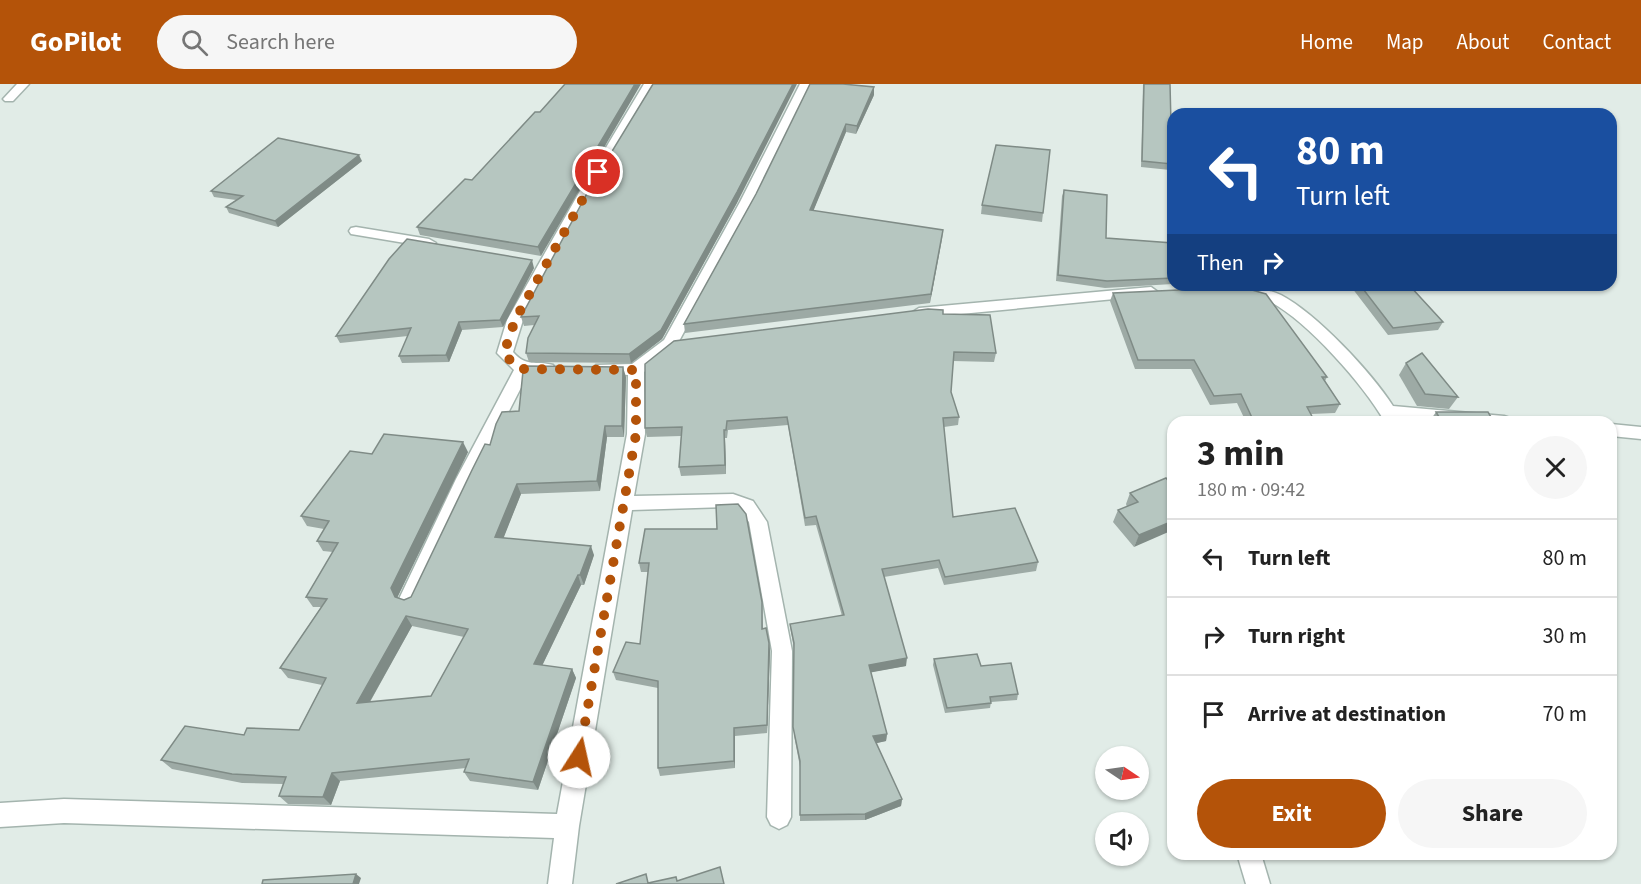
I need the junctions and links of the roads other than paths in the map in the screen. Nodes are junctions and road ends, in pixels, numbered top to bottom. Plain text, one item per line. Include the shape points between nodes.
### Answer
1 (23, 84) edge
2 (650, 84) edge
3 (806, 84) edge
4 (9, 99) dead end
5 (356, 231) dead end
6 (445, 246) edge
7 (1171, 291) edge
8 (1228, 291) edge
9 (907, 314) edge
10 (694, 340) edge
11 (670, 343) junction
12 (523, 369) junction
13 (556, 369) edge
14 (590, 369) edge
15 (636, 370) junction
16 (1390, 416) edge
17 (1617, 431) edge
18 (1641, 433) edge
19 (625, 503) junction
20 (409, 599) edge
21 (0, 815) edge
22 (779, 817) dead end
23 (567, 826) junction
24 (1251, 860) edge
25 (560, 884) edge
26 (1258, 884) edge

1 - 4 street
2 - 12 street via 541,262 515,320 504,353
3 - 11 street
5 - 6 street
7 - 9 street
8 - 16 street via 1279,300 1325,339 1372,389
10 - 11 street
11 - 15 street
12 - 13 street
12 - 20 street via 465,478
14 - 15 street
15 - 19 street via 636,434
17 - 18 street
19 - 22 street via 727,500 741,501 753,510 782,651
19 - 23 street
21 - 23 street via 64,810
23 - 25 street
24 - 26 street

